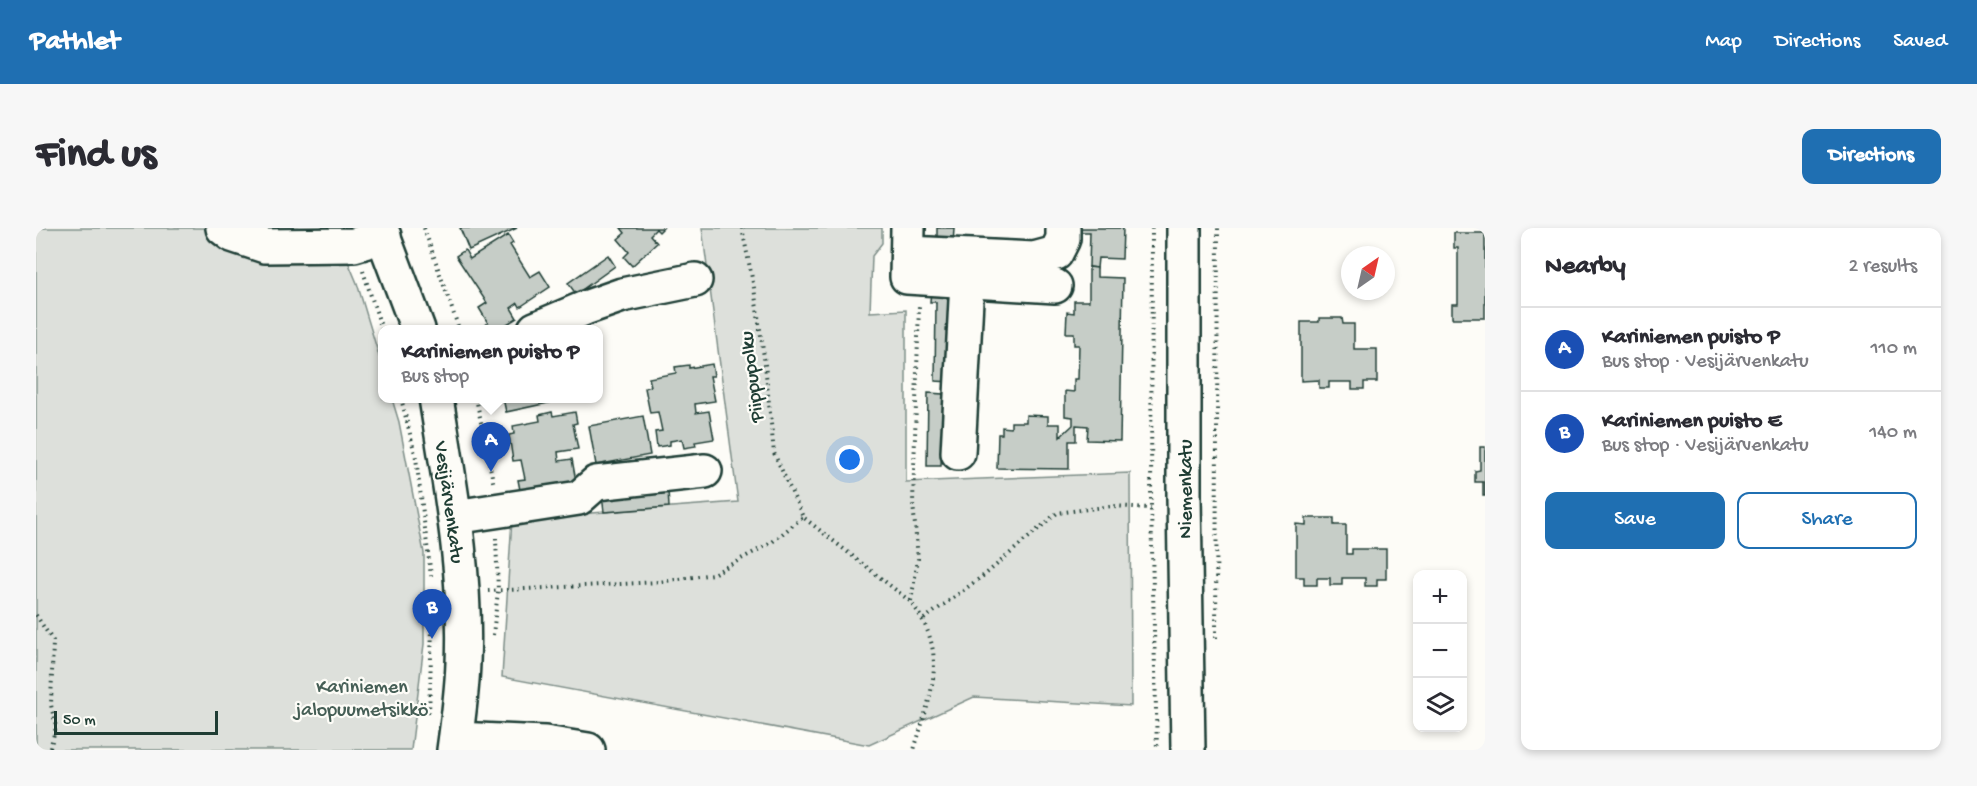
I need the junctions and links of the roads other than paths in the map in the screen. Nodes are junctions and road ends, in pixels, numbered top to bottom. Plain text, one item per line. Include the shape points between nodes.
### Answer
1 (223, 228) edge
2 (1063, 228) edge
3 (1184, 228) edge
4 (376, 233) edge
5 (908, 253) edge
6 (695, 280) dead end
7 (967, 281) junction
8 (1055, 285) dead end
9 (416, 325) edge
10 (546, 325) edge
11 (437, 403) edge
12 (958, 453) dead end
13 (705, 471) dead end
14 (455, 517) junction
15 (455, 744) edge
16 (588, 750) edge
17 (1188, 750) edge

1 - 4 street via 265,246
2 - 5 street via 1056,253 1034,259
3 - 17 street, Niemenkatu
4 - 9 street
5 - 7 street
6 - 10 street via 622,295
7 - 8 street
7 - 12 street
11 - 14 street, Vesijärvenkatu
13 - 14 street via 596,483 579,498
14 - 15 street, Vesijärvenkatu via 447,585 464,663
15 - 16 street via 545,743

